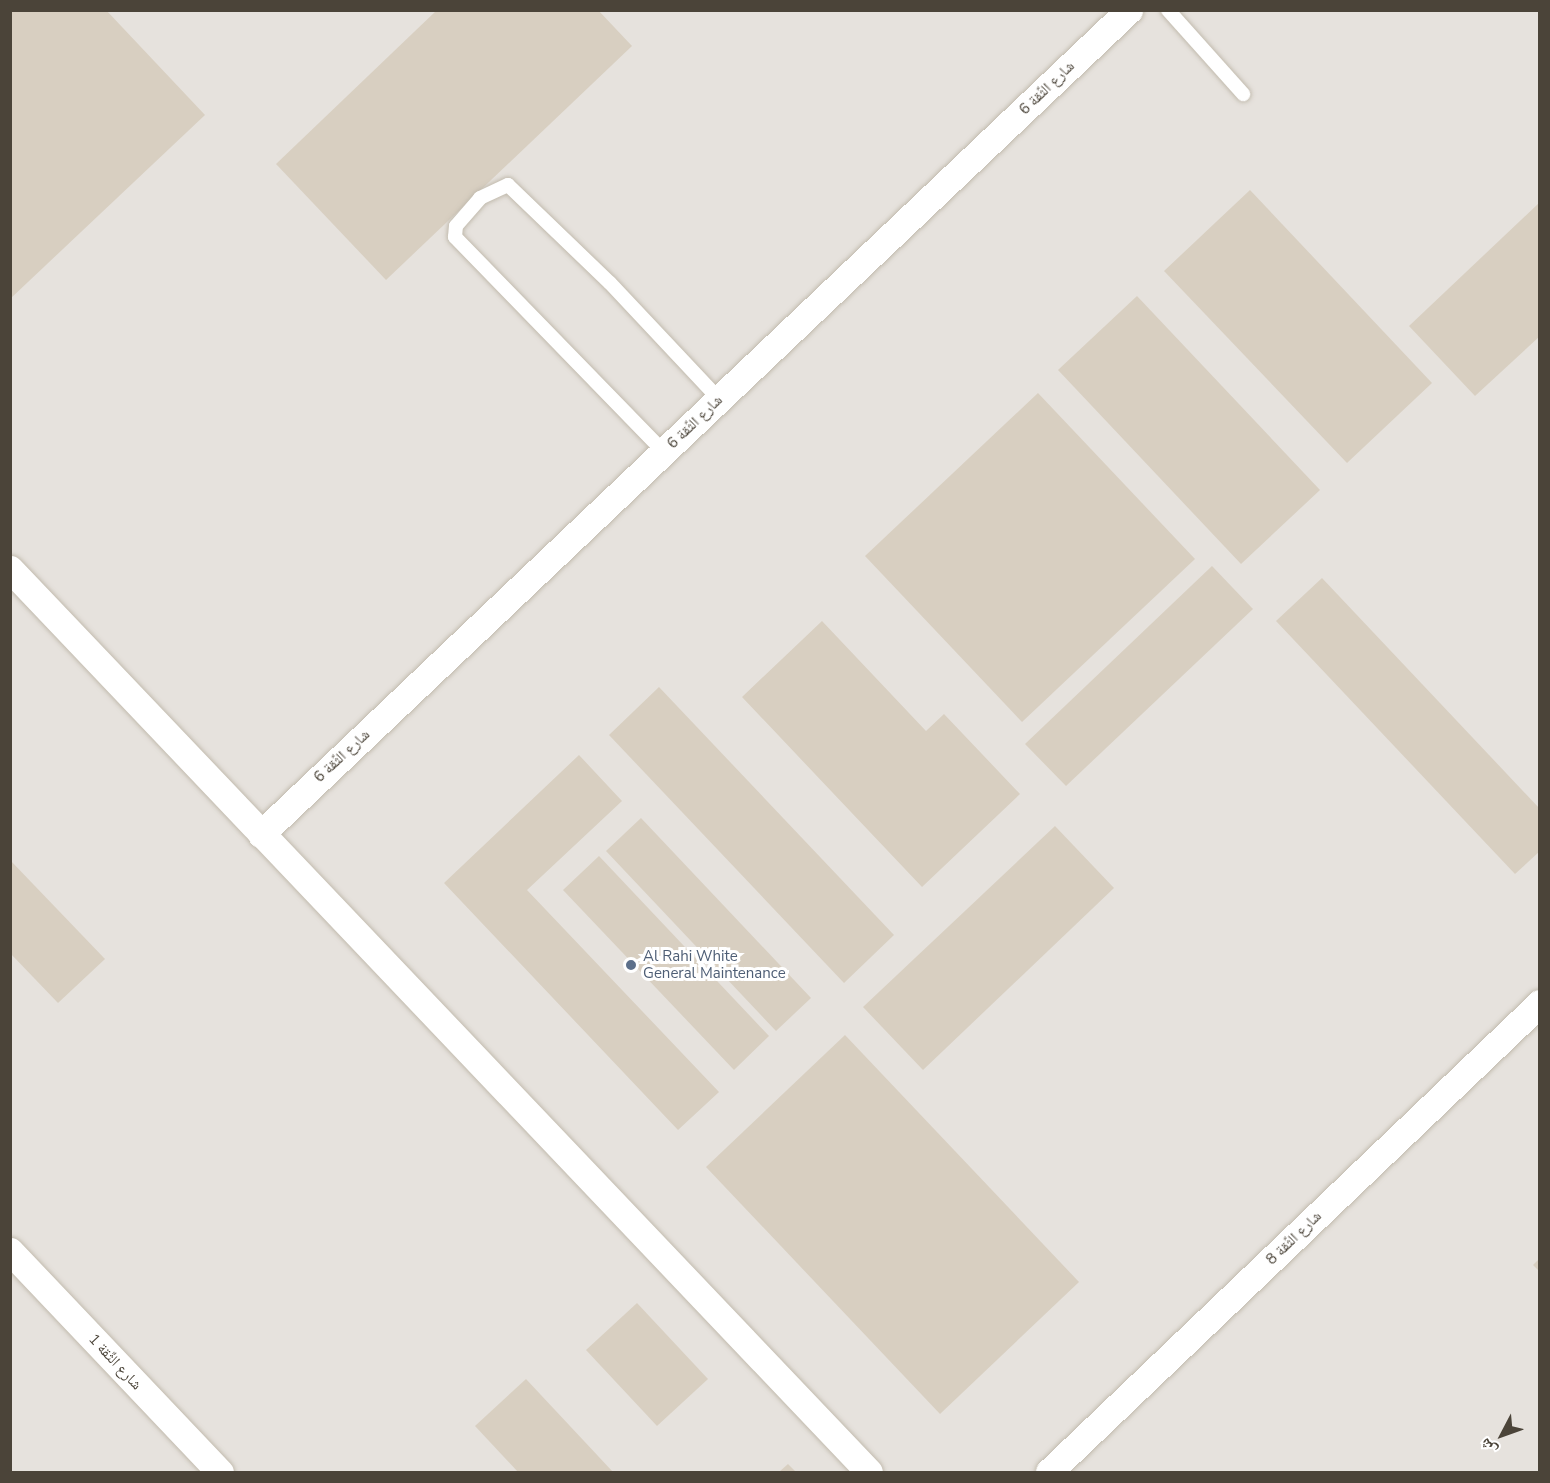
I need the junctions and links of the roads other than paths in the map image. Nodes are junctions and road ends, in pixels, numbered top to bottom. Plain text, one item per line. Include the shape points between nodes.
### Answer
1 (1129, 10) edge
2 (1168, 10) edge
3 (1243, 94) dead end
4 (719, 399) junction
5 (664, 452) junction
6 (10, 569) edge
7 (261, 834) junction
8 (1539, 1003) edge
9 (10, 1251) edge
10 (220, 1473) edge
11 (869, 1473) edge
12 (1049, 1473) edge

1 - 4 street, شارع الثِّقة 6
2 - 3 lane
4 - 5 street, شارع الثِّقة 6
4 - 5 lane via 610,283 508,186 480,198 456,226 455,237
5 - 7 street, شارع الثِّقة 6
6 - 7 street
7 - 11 street
8 - 12 street, شارع الثِّقة 8
9 - 10 street, شارع الثِّقة 1

